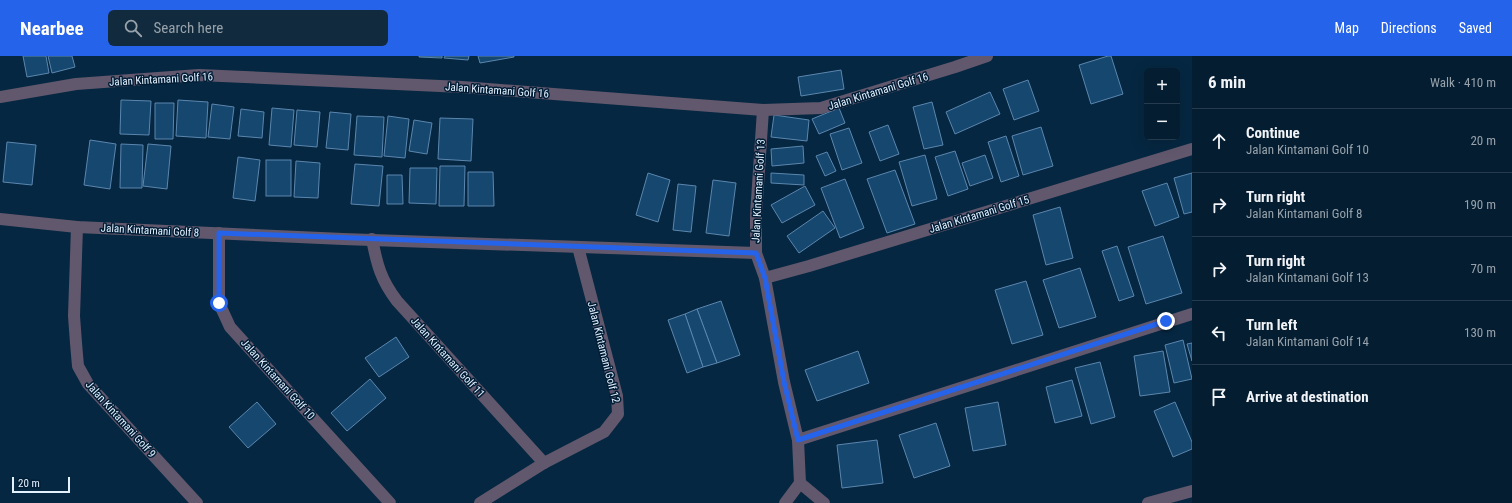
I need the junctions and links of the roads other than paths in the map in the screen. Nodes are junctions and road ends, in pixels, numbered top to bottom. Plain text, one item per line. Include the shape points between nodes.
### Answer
1 (987, 56) edge
2 (0, 97) edge
3 (763, 110) junction
4 (1192, 149) edge
5 (0, 219) edge
6 (77, 227) junction
7 (219, 233) junction
8 (372, 240) junction
9 (578, 247) junction
10 (756, 253) junction
11 (765, 278) junction
12 (1192, 314) edge
13 (798, 440) junction
14 (544, 463) junction
15 (800, 483) junction
16 (1192, 491) edge
17 (197, 503) edge
18 (390, 503) edge
19 (480, 503) edge
20 (785, 503) edge
21 (824, 503) edge
22 (1148, 503) edge

1 - 3 street, Jalan Kintamani Golf 16 via 822,108
2 - 3 street, Jalan Kintamani Golf 16 via 76,84 199,75 462,87
3 - 10 street, Jalan Kintamani Golf 13
4 - 11 street, Jalan Kintamani Golf 15
5 - 6 street, Jalan Kintamani Golf 8
6 - 7 street, Jalan Kintamani Golf 8
6 - 17 street, Jalan Kintamani Golf 9 via 74,316 78,366 88,384
7 - 8 street, Jalan Kintamani Golf 8
7 - 18 street, Jalan Kintamani Golf 10 via 219,303 230,326
8 - 9 street, Jalan Kintamani Golf 8
8 - 14 street, Jalan Kintamani Golf 11 via 386,287
9 - 10 street, Jalan Kintamani Golf 8
9 - 14 street, Jalan Kintamani Golf 12 via 617,396 618,414 604,432
10 - 11 street, Jalan Kintamani Golf 13
11 - 13 street, Jalan Kintamani Golf 13 via 784,382
12 - 13 street
13 - 15 street, Jalan Kintamani Golf 13
14 - 19 street, Jalan Kintamani Golf 12
15 - 20 street
15 - 21 street
16 - 22 street

